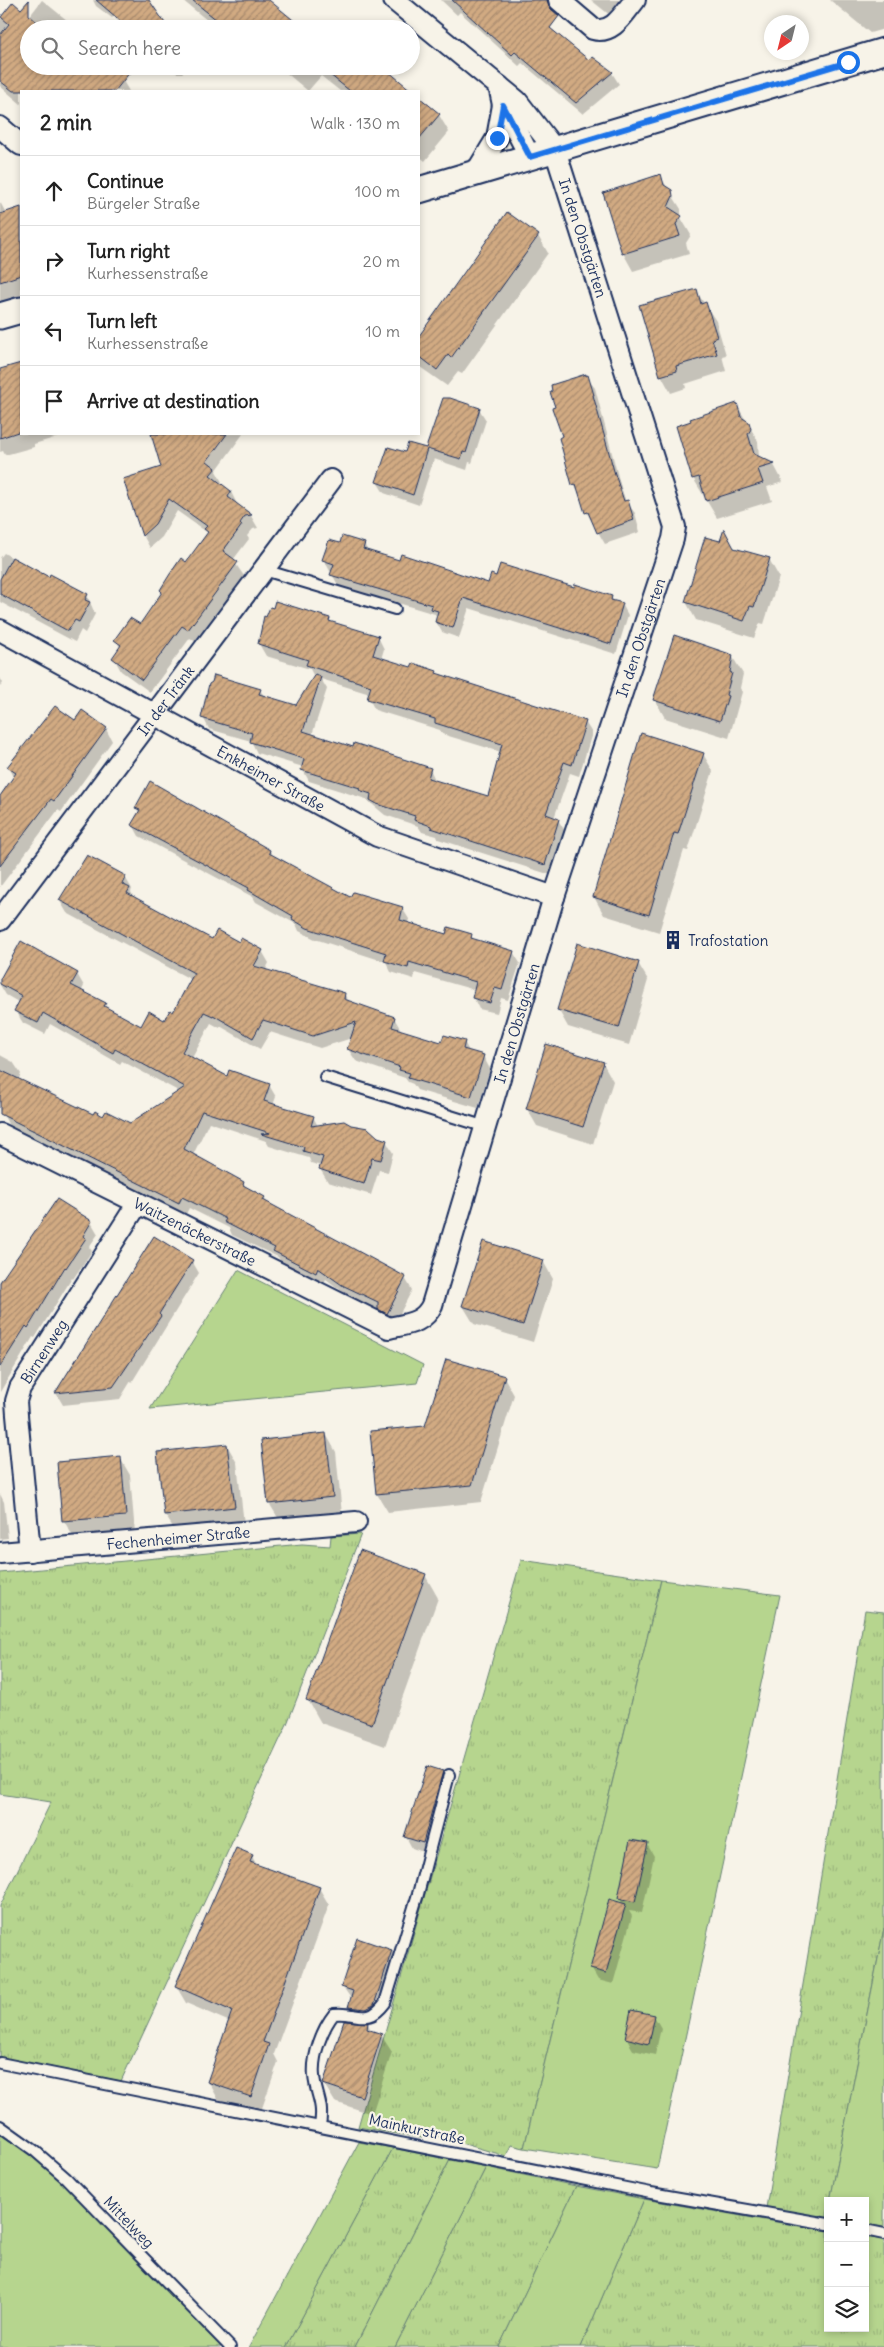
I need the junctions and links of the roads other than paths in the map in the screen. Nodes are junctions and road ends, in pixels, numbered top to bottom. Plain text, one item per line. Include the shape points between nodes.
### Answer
1 (394, 0) edge
2 (558, 0) edge
3 (634, 0) edge
4 (417, 20) edge
5 (420, 23) edge
6 (884, 51) edge
7 (501, 95) junction
8 (0, 127) edge
9 (20, 144) edge
10 (555, 150) junction
11 (530, 157) junction
12 (475, 174) junction
13 (420, 190) edge
14 (20, 310) edge
15 (0, 316) edge
16 (331, 480) dead end
17 (264, 570) junction
18 (395, 609) dead end
19 (0, 630) edge
20 (155, 714) junction
21 (554, 897) junction
22 (0, 920) edge
23 (325, 1077) dead end
24 (486, 1127) junction
25 (0, 1134) edge
26 (138, 1203) junction
27 (389, 1328) joint
28 (356, 1522) dead end
29 (30, 1550) junction
30 (0, 1553) edge
31 (449, 1775) dead end
32 (0, 2063) edge
33 (320, 2125) junction
34 (0, 2126) edge
35 (824, 2223) edge
36 (869, 2231) edge
37 (884, 2234) edge
38 (230, 2347) edge

1 - 4 street
2 - 3 street via 593,29 600,31 615,24
5 - 7 street
6 - 10 street
7 - 10 street via 517,101
7 - 11 street
7 - 12 street via 497,138
8 - 9 street
10 - 11 street
10 - 21 street, In den Obstgärten via 674,527 673,539
11 - 12 street
12 - 13 street
14 - 15 street
16 - 17 street, In der Tränk
17 - 18 lane
17 - 20 street, In der Tränk
19 - 20 street, Enkheimer Straße
20 - 21 street, Enkheimer Straße via 377,836
20 - 22 street, In der Tränk
21 - 24 street, In den Obstgärten
23 - 24 lane
24 - 27 street, In den Obstgärten via 429,1312 417,1321
25 - 26 street, Waitzenäckerstraße
26 - 27 street, Waitzenäckerstraße
26 - 29 street, Birnenweg via 20,1388 16,1401
28 - 29 street, Fechenheimer Straße
29 - 30 street, Fechenheimer Straße
31 - 33 lane via 386,2003 372,2017 334,2014 320,2039 314,2075 321,2098
32 - 33 lane, Mainkurstraße
33 - 35 lane, Mainkurstraße via 651,2193
34 - 38 lane, Mittelweg via 66,2178
36 - 37 lane

